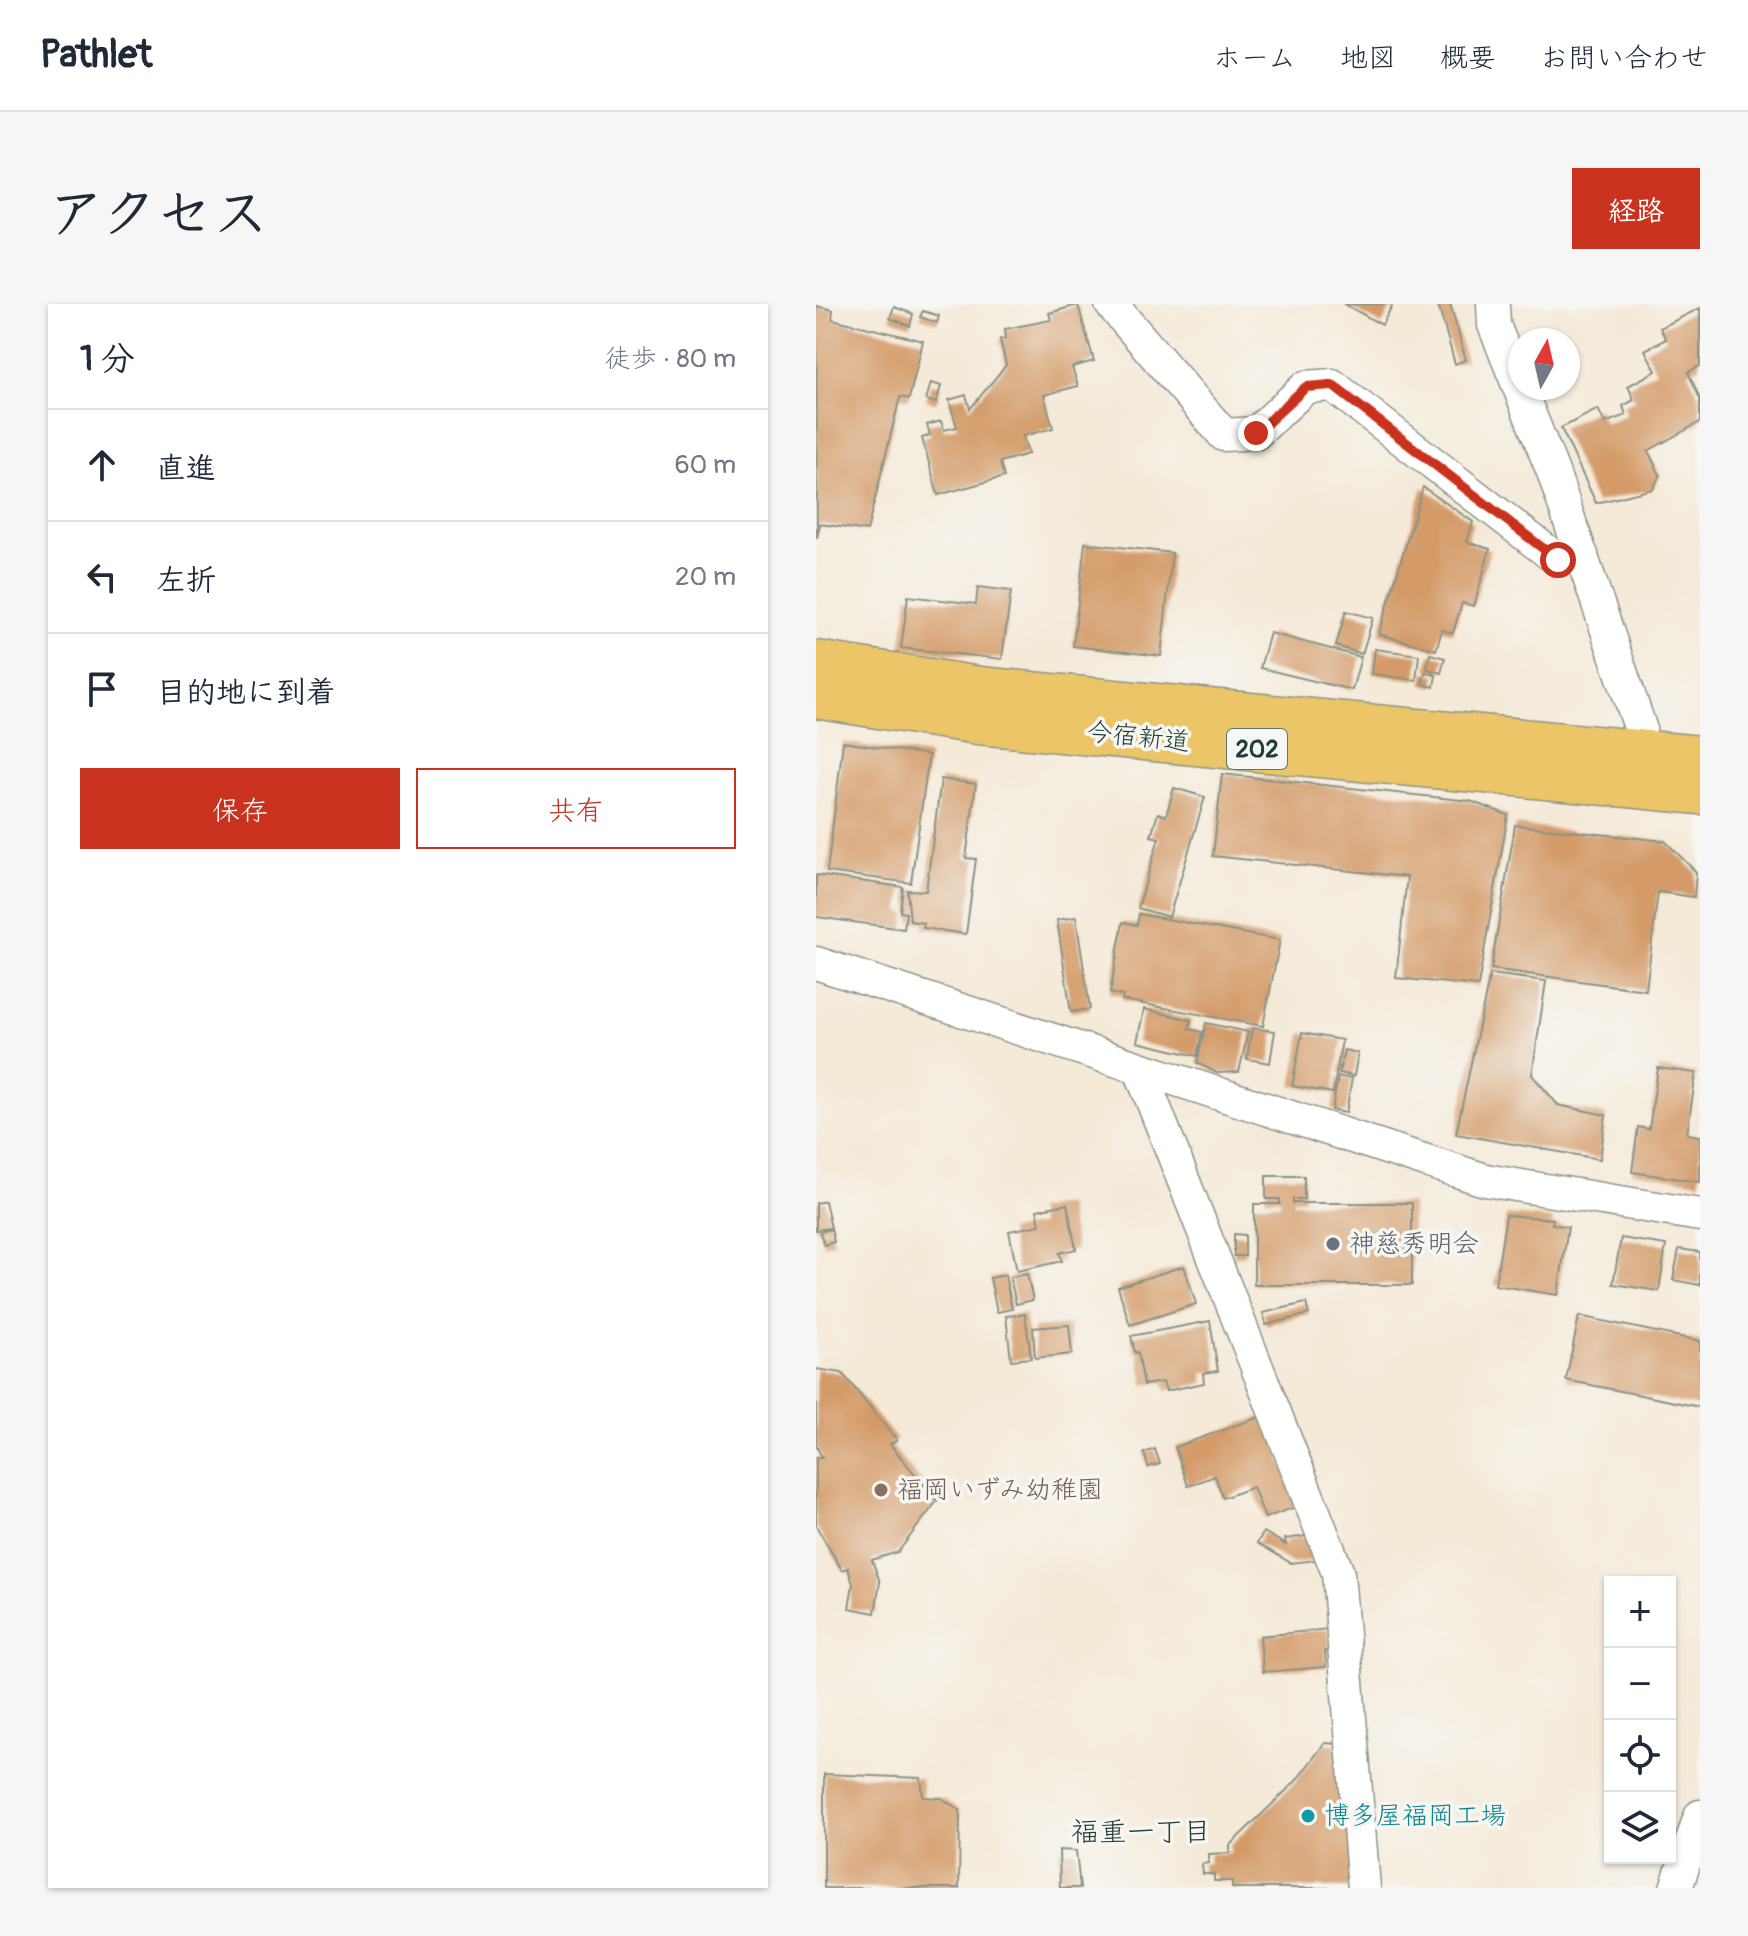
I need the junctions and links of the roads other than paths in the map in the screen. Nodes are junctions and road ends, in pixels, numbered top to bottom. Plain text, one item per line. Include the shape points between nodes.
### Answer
1 (1111, 304) edge
2 (1493, 304) edge
3 (1582, 555) junction
4 (816, 663) edge
5 (816, 696) edge
6 (1641, 751) junction
7 (1700, 758) edge
8 (1700, 792) edge
9 (816, 963) edge
10 (1140, 1070) junction
11 (1700, 1215) edge
12 (1700, 1816) edge
13 (1364, 1888) edge
14 (1676, 1888) edge

1 - 3 street via 1224,435 1256,433 1306,387 1332,385 1558,560
2 - 3 street via 1494,325
3 - 6 street via 1640,727
4 - 6 highway, 今宿新道 / 202 via 979,689
5 - 8 highway, 今宿新道 / 202 via 978,722
6 - 7 highway, 今宿新道 / 202
9 - 10 street
10 - 11 street via 1485,1180
10 - 13 street via 1338,1573
12 - 14 street

